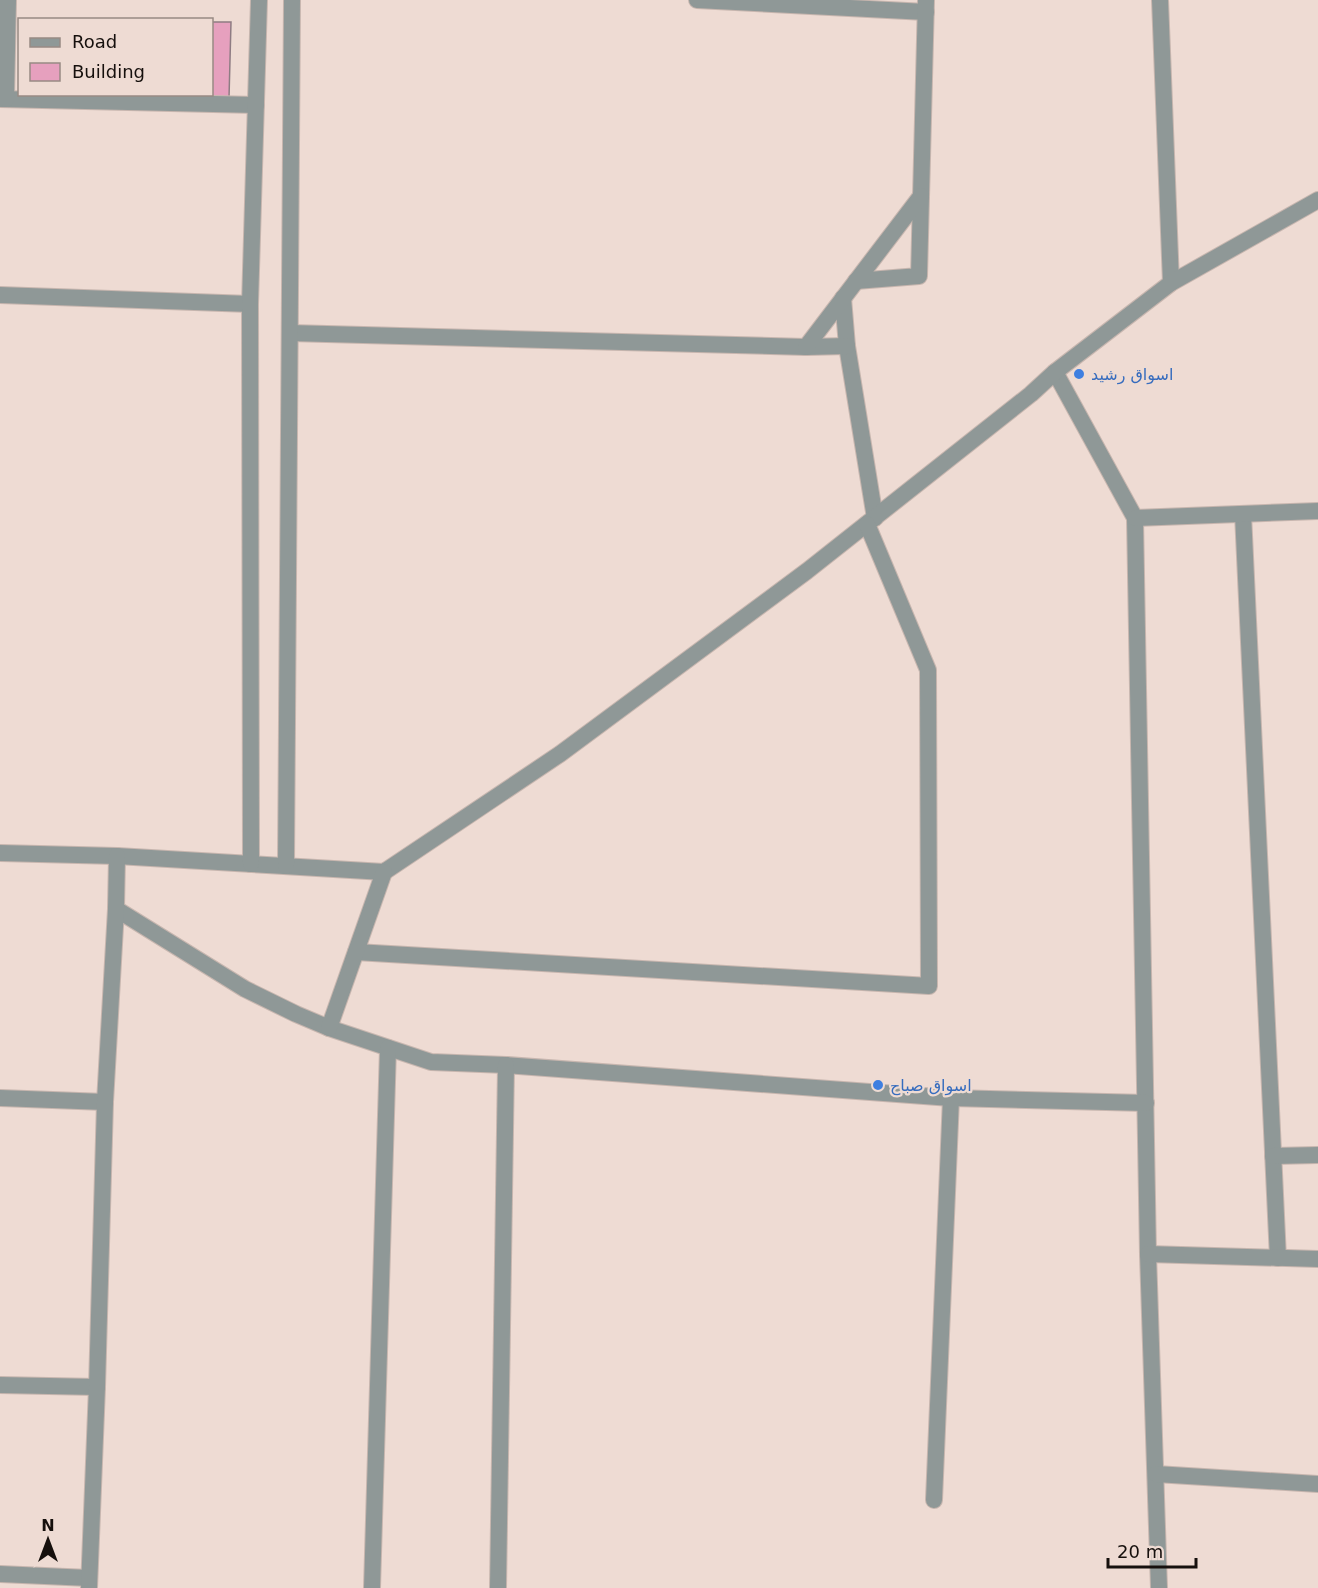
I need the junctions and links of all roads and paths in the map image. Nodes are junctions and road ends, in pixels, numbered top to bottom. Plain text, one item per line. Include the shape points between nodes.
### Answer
1 (8, 0) edge
2 (259, 0) edge
3 (292, 0) edge
4 (697, 0) edge
5 (1160, 0) edge
6 (926, 6) edge
7 (3, 99) edge
8 (256, 105) junction
9 (921, 196) junction
10 (1318, 200) edge
11 (856, 281) junction
12 (1171, 283) junction
13 (0, 295) edge
14 (843, 298) junction
15 (250, 304) junction
16 (290, 333) junction
17 (847, 346) junction
18 (806, 347) junction
19 (1055, 372) junction
20 (1318, 511) edge
21 (1242, 514) junction
22 (1135, 519) junction
23 (871, 521) junction
24 (0, 853) edge
25 (117, 856) junction
26 (251, 864) junction
27 (286, 866) junction
28 (384, 872) junction
29 (116, 909) junction
30 (356, 952) junction
31 (329, 1028) junction
32 (388, 1048) junction
33 (506, 1065) junction
34 (0, 1098) edge
35 (951, 1098) junction
36 (105, 1102) junction
37 (1146, 1103) junction
38 (1318, 1155) edge
39 (1273, 1156) junction
40 (1148, 1254) junction
41 (1278, 1258) junction
42 (1318, 1259) edge
43 (0, 1385) edge
44 (97, 1387) junction
45 (1156, 1474) junction
46 (1318, 1484) edge
47 (934, 1500) dead end
48 (0, 1574) edge
49 (89, 1583) edge
50 (372, 1588) edge
51 (498, 1588) edge
52 (1159, 1588) edge

1 - 7 street
2 - 8 street
3 - 16 street
4 - 6 street
5 - 12 street
6 - 9 street
7 - 8 street
8 - 15 street
9 - 11 street
9 - 11 street via 920,276
10 - 12 street
11 - 14 street
12 - 19 street
13 - 15 street
14 - 17 street
14 - 18 street
15 - 26 street
16 - 18 street
16 - 27 street
17 - 18 street
17 - 23 street
19 - 22 street
19 - 23 street
20 - 21 street
21 - 22 street
21 - 39 street
22 - 37 street
23 - 28 street via 560,754
23 - 30 street via 928,670 929,986
24 - 25 street
25 - 26 street
25 - 29 street
26 - 27 street
27 - 28 street
28 - 30 street
29 - 31 street via 245,989
29 - 36 street
30 - 31 street
31 - 32 street
32 - 33 street via 431,1062
32 - 50 street
33 - 35 street
33 - 51 street
34 - 36 street
35 - 37 street
35 - 47 street
36 - 44 street
37 - 40 street
38 - 39 street
39 - 41 street
40 - 41 street
40 - 45 street
41 - 42 street
43 - 44 street
44 - 49 street
45 - 46 street
45 - 52 street
48 - 49 street

